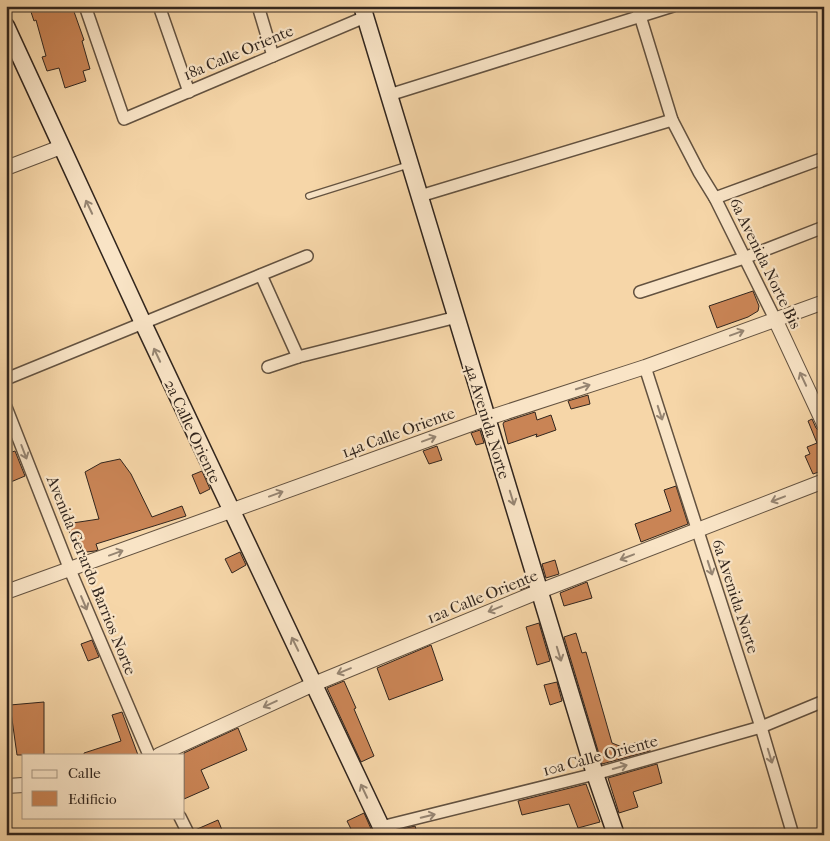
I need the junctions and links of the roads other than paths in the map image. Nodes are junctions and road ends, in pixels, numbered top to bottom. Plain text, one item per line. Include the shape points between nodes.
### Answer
1 (85, 6) edge
2 (159, 6) edge
3 (258, 6) edge
4 (673, 6) edge
5 (638, 11) edge
6 (363, 12) edge
7 (6, 26) edge
8 (273, 56) junction
9 (189, 92) junction
10 (389, 95) junction
11 (672, 120) junction
12 (61, 147) junction
13 (824, 158) edge
14 (410, 164) junction
15 (6, 168) edge
16 (309, 196) dead end
17 (420, 196) junction
18 (715, 198) junction
19 (824, 227) edge
20 (307, 256) dead end
21 (744, 258) junction
22 (262, 275) junction
23 (640, 292) dead end
24 (824, 302) edge
25 (456, 315) junction
26 (775, 319) junction
27 (143, 323) junction
28 (298, 357) junction
29 (268, 367) dead end
30 (645, 367) junction
31 (6, 379) edge
32 (6, 407) edge
33 (488, 418) junction
34 (824, 424) edge
35 (824, 481) edge
36 (230, 511) junction
37 (697, 530) junction
38 (70, 570) junction
39 (540, 591) junction
40 (6, 592) edge
41 (314, 684) junction
42 (824, 701) edge
43 (761, 727) junction
44 (148, 754) edge
45 (161, 754) edge
46 (595, 774) junction
47 (22, 785) edge
48 (6, 786) edge
49 (181, 818) edge
50 (383, 831) edge
51 (190, 835) edge
52 (616, 835) edge
53 (793, 835) edge

1 - 9 street, 18a Calle Oriente via 124,119
2 - 9 street
3 - 8 street
4 - 5 street
5 - 10 street
5 - 11 street
6 - 8 street, 18a Calle Oriente
6 - 10 main road, 4a Avenida Norte
7 - 12 main road, 2a Calle Oriente
8 - 9 street, 18a Calle Oriente
10 - 14 main road, 4a Avenida Norte
11 - 17 street
11 - 18 street, 6a Avenida Norte Bis
12 - 15 street
27 -> 12 main road, 2a Calle Oriente
13 - 18 street
14 - 16 lane
14 - 17 main road, 4a Avenida Norte
17 - 25 main road, 4a Avenida Norte
18 - 21 street, 6a Avenida Norte Bis
19 - 21 street
20 - 22 street
21 - 23 street
21 - 26 street, 6a Avenida Norte Bis
22 - 27 street
22 - 28 street
24 - 26 street, 14a Calle Oriente
25 - 28 street
25 - 33 main road, 4a Avenida Norte
30 -> 26 street, 14a Calle Oriente
34 -> 26 street, 6a Avenida Norte Bis
27 - 31 street
36 -> 27 main road, 2a Calle Oriente
28 - 29 street
33 -> 30 street, 14a Calle Oriente
30 -> 37 street, 6a Avenida Norte
32 -> 38 street, Avenida Gerardo Barrios Norte
36 -> 33 street, 14a Calle Oriente
33 -> 39 main road, 4a Avenida Norte
35 -> 37 street, 12a Calle Oriente
38 -> 36 street, 14a Calle Oriente
41 -> 36 main road, 2a Calle Oriente
37 -> 39 street, 12a Calle Oriente
37 -> 43 street, 6a Avenida Norte
38 - 40 street, 14a Calle Oriente
38 -> 44 street, Avenida Gerardo Barrios Norte
39 -> 41 street, 12a Calle Oriente
39 -> 46 main road, 4a Avenida Norte
41 -> 45 street, 12a Calle Oriente
50 -> 41 main road, 2a Calle Oriente
42 - 43 street, 10a Calle Oriente
46 -> 43 street, 10a Calle Oriente
43 -> 53 street, 6a Avenida Norte
50 -> 46 street, 10a Calle Oriente
46 - 52 main road, 4a Avenida Norte
47 - 48 street
49 - 51 street

